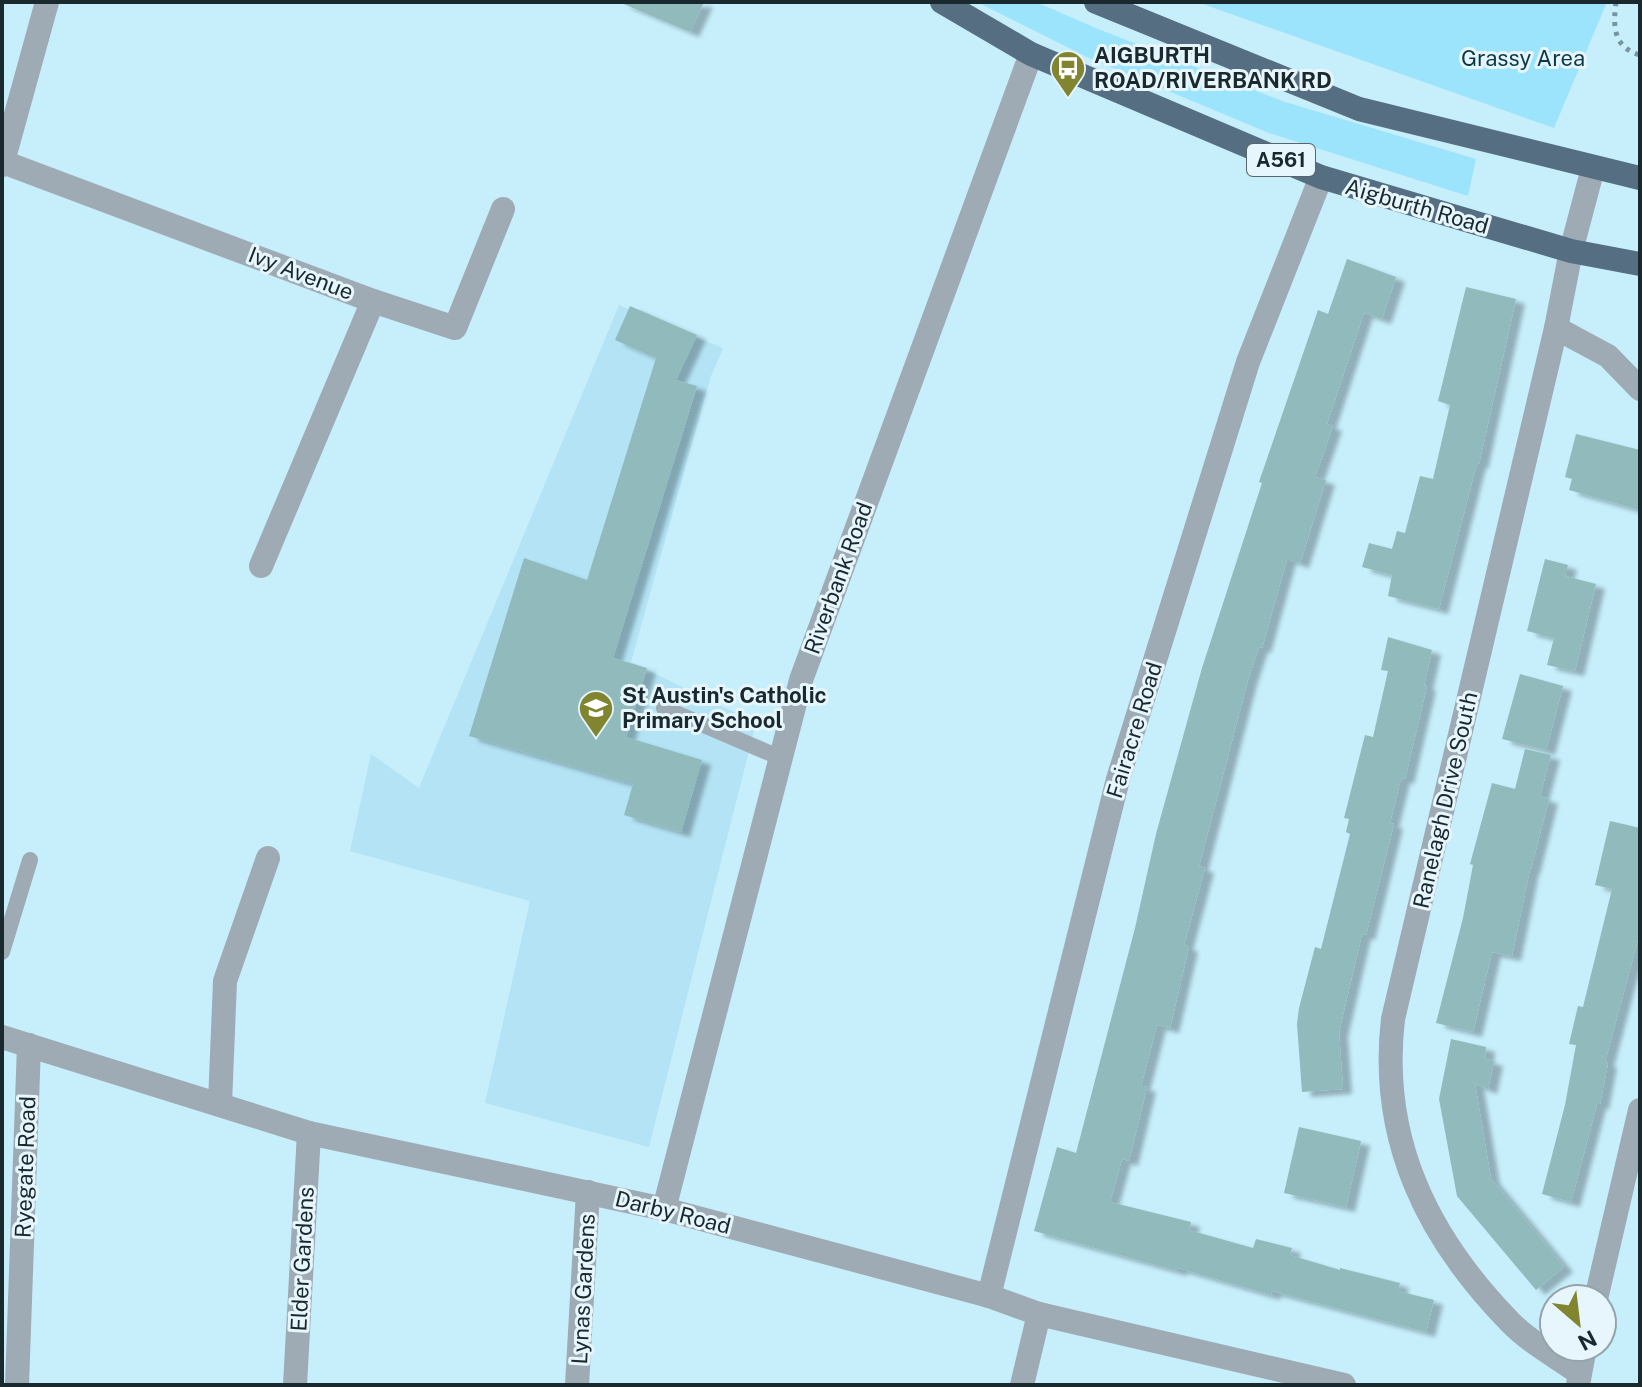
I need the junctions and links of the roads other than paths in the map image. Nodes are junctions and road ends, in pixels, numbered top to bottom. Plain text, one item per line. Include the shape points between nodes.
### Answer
1 (47, 2) edge
2 (942, 2) edge
3 (1096, 2) edge
4 (1031, 54) junction
5 (3, 164) edge
6 (1593, 168) junction
7 (1321, 177) junction
8 (1640, 178) edge
9 (503, 209) dead end
10 (1571, 251) junction
11 (1640, 264) edge
12 (373, 301) junction
13 (1556, 328) junction
14 (1640, 389) edge
15 (261, 566) dead end
16 (664, 708) dead end
17 (781, 758) junction
18 (268, 858) dead end
19 (30, 860) dead end
20 (2, 952) edge
21 (2, 1037) edge
22 (29, 1045) junction
23 (220, 1104) junction
24 (1640, 1110) edge
25 (309, 1133) junction
26 (588, 1192) junction
27 (664, 1209) junction
28 (1600, 1283) edge
29 (989, 1296) junction
30 (1039, 1314) junction
31 (1578, 1379) edge
32 (17, 1385) edge
33 (295, 1385) edge
34 (577, 1385) edge
35 (1022, 1385) edge
36 (1344, 1385) edge

1 - 5 street
2 - 4 highway, Aigburth Road / A561
3 - 6 highway via 1359,109
4 - 7 highway, Aigburth Road / A561
4 - 17 street, Riverbank Road via 801,680
5 - 12 street, Ivy Avenue
6 - 8 highway
6 - 10 street, Ranelagh Drive South
7 - 10 highway, Aigburth Road / A561
7 - 29 street, Fairacre Road via 1248,362 1118,779
9 - 12 street via 455,328
10 - 11 highway, Aigburth Road / A561
10 - 13 street, Ranelagh Drive South
12 - 15 street, Ivy Avenue
13 - 14 street via 1608,356
13 - 31 street, Ranelagh Drive South via 1393,1019 1389,1056 1400,1143 1444,1243 1511,1324
16 - 17 lane
17 - 27 street, Riverbank Road
18 - 23 street via 225,981
19 - 20 lane
21 - 22 street, Darby Road
22 - 23 street, Darby Road
22 - 32 street, Ryegate Road
23 - 25 street, Darby Road
24 - 28 street
25 - 26 street, Darby Road
25 - 33 street, Elder Gardens
26 - 27 street, Darby Road
26 - 34 street, Lynas Gardens
27 - 29 street, Darby Road
29 - 30 street, Darby Road
30 - 35 street
30 - 36 street, Darby Road

